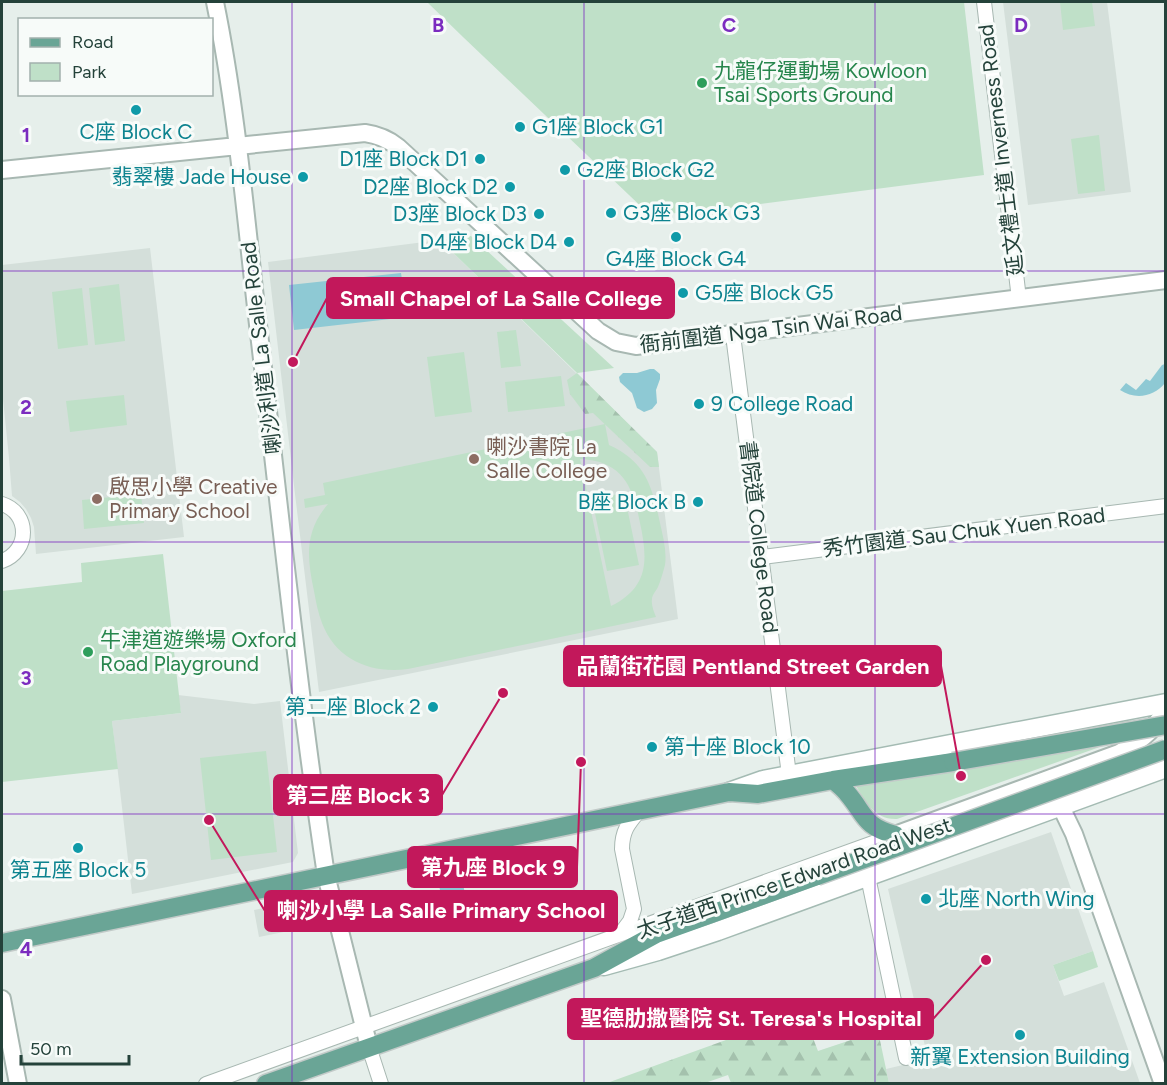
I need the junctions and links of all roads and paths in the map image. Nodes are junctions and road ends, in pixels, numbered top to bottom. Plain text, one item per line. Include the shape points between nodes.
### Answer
1 (215, 2) edge
2 (984, 2) edge
3 (238, 146) junction
4 (2, 170) edge
5 (1166, 280) edge
6 (1019, 298) junction
7 (733, 335) junction
8 (2, 493) edge
9 (5, 505) edge
10 (1166, 506) edge
11 (762, 557) junction
12 (2, 561) edge
13 (1166, 702) edge
14 (1162, 720) edge
15 (1166, 751) edge
16 (1166, 768) edge
17 (789, 775) junction
18 (1051, 778) junction
19 (833, 780) junction
20 (729, 792) junction
21 (1061, 807) junction
22 (639, 811) junction
23 (895, 834) junction
24 (326, 875) junction
25 (868, 877) junction
26 (621, 933) junction
27 (2, 943) edge
28 (594, 968) junction
29 (2, 999) edge
30 (364, 1027) junction
31 (369, 1047) junction
32 (906, 1058) dead end
33 (18, 1083) edge
34 (206, 1083) edge
35 (266, 1083) edge
36 (381, 1083) edge
37 (1163, 1083) edge

1 - 3 street, 喇沙利道 La Salle Road
2 - 6 street, 延文禮士道 Inverness Road
3 - 4 street, 衙前圍道 Nga Tsin Wai Road
3 - 7 street, 衙前圍道 Nga Tsin Wai Road via 377,135 398,147 607,337 636,346
3 - 24 street, 喇沙利道 La Salle Road
5 - 6 street, 衙前圍道 Nga Tsin Wai Road
6 - 7 street, 衙前圍道 Nga Tsin Wai Road
7 - 11 street, 書院道 College Road
8 - 9 street
9 - 12 street via 19,517 23,533 18,549
10 - 11 street, 秀竹園道 Sau Chuk Yuen Road
11 - 17 street, 書院道 College Road
13 - 17 main road
14 - 15 main road via 1154,731 1157,743
14 - 18 street, 太子道西 Prince Edward Road West via 1119,753
14 - 19 main road, bridge via 953,762
15 - 28 main road, bridge via 656,934
16 - 21 main road, 太子道西 Prince Edward Road West
17 - 20 main road
18 - 21 street
18 - 23 street, 太子道西 Prince Edward Road West
19 - 20 main road via 758,794
19 - 23 main road via 865,819
20 - 22 main road
21 - 25 main road, 太子道西 Prince Edward Road West
21 - 37 street
22 - 24 main road
22 - 26 street via 622,839 634,909
23 - 26 street, 太子道西 Prince Edward Road West
24 - 27 main road
24 - 30 street, 喇沙利道 La Salle Road
25 - 28 main road, 太子道西 Prince Edward Road West via 658,951
25 - 32 street
26 - 30 street, 太子道西 Prince Edward Road West
28 - 31 main road, 太子道西 Prince Edward Road West
29 - 33 street
30 - 31 street, 喇沙利道 La Salle Road
30 - 34 street, 太子道西 Prince Edward Road West
31 - 35 main road, 太子道西 Prince Edward Road West
31 - 36 street, 喇沙利道 La Salle Road

